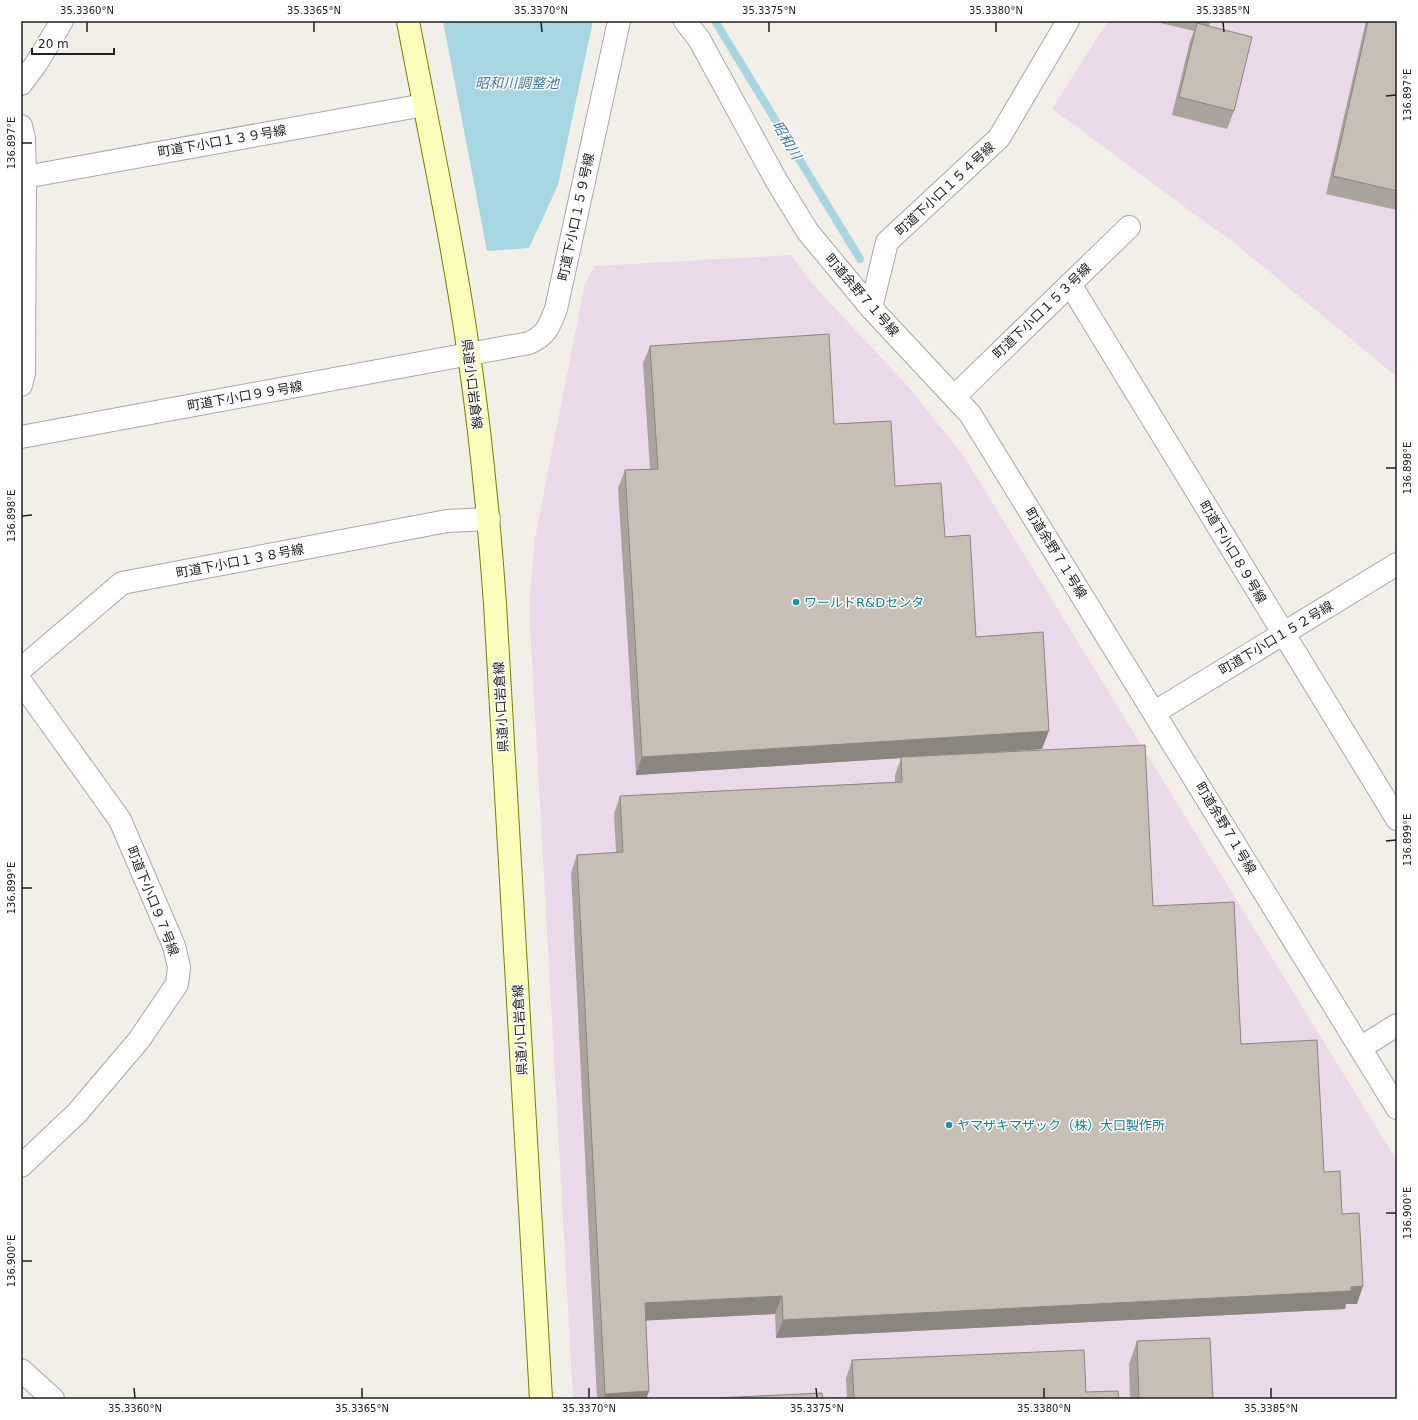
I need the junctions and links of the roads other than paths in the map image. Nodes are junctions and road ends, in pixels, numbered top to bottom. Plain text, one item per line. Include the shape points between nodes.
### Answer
1 (62, 21) edge
2 (408, 21) edge
3 (619, 21) edge
4 (685, 21) edge
5 (1068, 21) edge
6 (29, 62) edge
7 (21, 84) edge
8 (424, 105) junction
9 (21, 126) edge
10 (23, 176) edge
11 (1129, 227) dead end
12 (1070, 284) junction
13 (871, 308) junction
14 (469, 354) junction
15 (21, 385) edge
16 (954, 396) junction
17 (21, 437) edge
18 (489, 519) junction
19 (1397, 564) edge
20 (1283, 633) junction
21 (21, 669) edge
22 (21, 682) edge
23 (1155, 712) junction
24 (1397, 819) edge
25 (1397, 1025) edge
26 (1360, 1048) junction
27 (1397, 1108) edge
28 (21, 1166) edge
29 (21, 1370) edge
30 (53, 1399) edge
31 (541, 1399) edge

1 - 6 street
2 - 8 main road, 県道小口岩倉線
3 - 14 street, 町道下小口１５９号線 via 558,298 549,326 544,335 529,344
4 - 13 street, 町道余野７１号線 via 699,39 776,180 808,232
5 - 13 street, 町道下小口１５４号線 via 999,138 887,242
6 - 7 street
8 - 10 street, 町道下小口１３９号線
8 - 14 main road, 県道小口岩倉線
9 - 10 street via 24,139
10 - 15 street via 24,373
11 - 12 street, 町道下小口１５３号線
12 - 16 street, 町道下小口１５３号線
12 - 20 street, 町道下小口８９号線
13 - 16 street, 町道余野７１号線
14 - 17 street, 町道下小口９９号線
14 - 18 main road, 県道小口岩倉線
16 - 23 street, 町道余野７１号線 via 970,414
18 - 21 street, 町道下小口１３８号線 via 447,521 122,584
18 - 31 main road, 県道小口岩倉線
19 - 20 street, 町道下小口１５２号線
20 - 23 street, 町道下小口１５２号線
20 - 24 street, 町道下小口８９号線
22 - 28 street, 町道下小口９７号線 via 120,820 174,946 179,967 177,984 139,1040 77,1113
23 - 26 street, 町道余野７１号線
25 - 26 street
26 - 27 street, 町道余野７１号線
29 - 30 street

